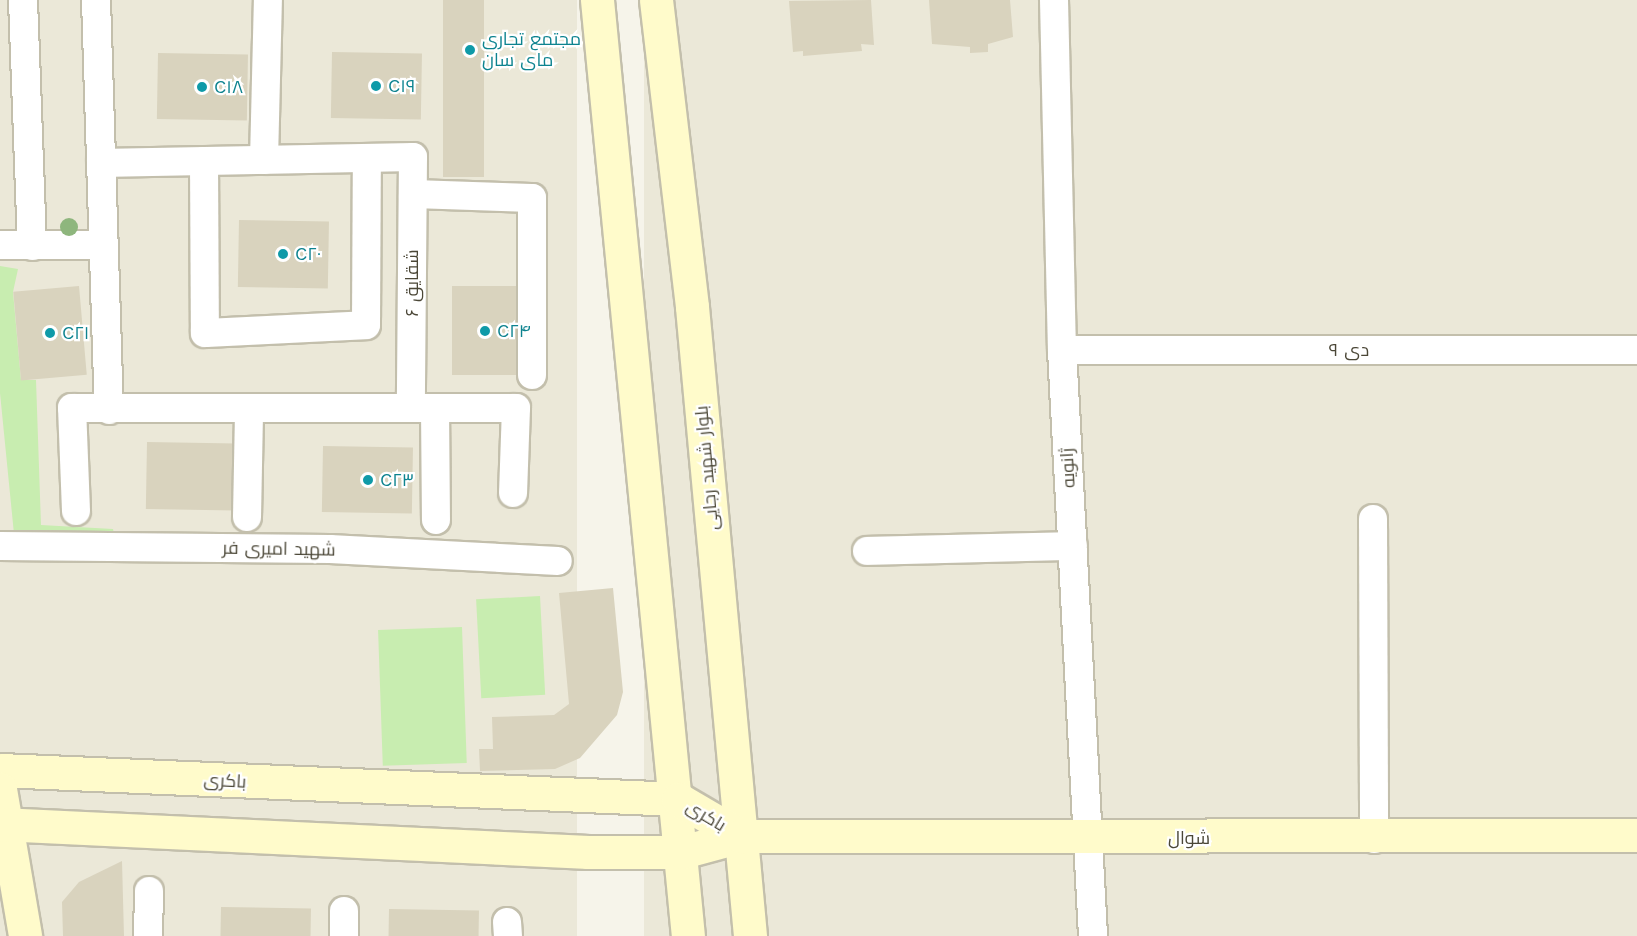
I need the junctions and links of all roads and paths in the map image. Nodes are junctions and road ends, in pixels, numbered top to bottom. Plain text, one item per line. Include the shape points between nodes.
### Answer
1 (23, 0) edge
2 (96, 0) edge
3 (268, 0) edge
4 (597, 0) edge
5 (656, 0) edge
6 (1054, 0) edge
7 (367, 158) junction
8 (264, 160) junction
9 (204, 161) junction
10 (101, 163) junction
11 (413, 194) junction
12 (0, 245) edge
13 (104, 245) junction
14 (32, 246) junction
15 (1062, 350) junction
16 (1637, 350) edge
17 (532, 375) dead end
18 (423, 408) junction
19 (249, 409) junction
20 (109, 410) junction
21 (513, 493) dead end
22 (76, 511) dead end
23 (247, 517) dead end
24 (1373, 519) dead end
25 (436, 520) dead end
26 (0, 546) edge
27 (1073, 546) junction
28 (867, 551) dead end
29 (558, 561) dead end
30 (0, 770) edge
31 (0, 789) edge
32 (678, 799) junction
33 (5, 824) edge
34 (741, 836) junction
35 (1637, 836) edge
36 (1085, 838) junction
37 (1374, 839) junction
38 (682, 852) junction
39 (149, 891) dead end
40 (25, 936) edge
41 (148, 936) edge
42 (688, 936) edge
43 (750, 936) edge
44 (1093, 936) edge

1 - 14 street
2 - 10 street
3 - 8 street
4 - 32 street
5 - 34 street, بلوار شهید رجایی via 692,307
6 - 15 street, ژانویه
7 - 8 street
7 - 9 street via 366,325 205,333
7 - 11 street, شقایق ۶ via 413,157
8 - 9 street
9 - 10 street
10 - 13 street
11 - 17 street via 532,198
11 - 18 street, شقایق ۶
12 - 14 street
13 - 14 street
13 - 20 street
15 - 16 street, ۹ دی
15 - 27 street, ژانویه
18 - 19 street
18 - 21 street via 516,408
18 - 25 street, شقایق ۶
19 - 20 street
19 - 23 street
20 - 22 street via 72,408
24 - 37 street
26 - 29 street, شهید امیری فر via 330,549
27 - 28 street
27 - 36 street, ژانویه
30 - 32 street, باکری
31 - 33 street
32 - 34 street, باکری
32 - 38 street
33 - 38 street, باکری via 576,852
33 - 40 street
34 - 36 street, شوال
34 - 38 street, باکری
34 - 43 street, بلوار شهید رجایی
35 - 37 street, شوال
36 - 37 street, شوال
36 - 44 street, ژانویه
38 - 42 street
39 - 41 street

